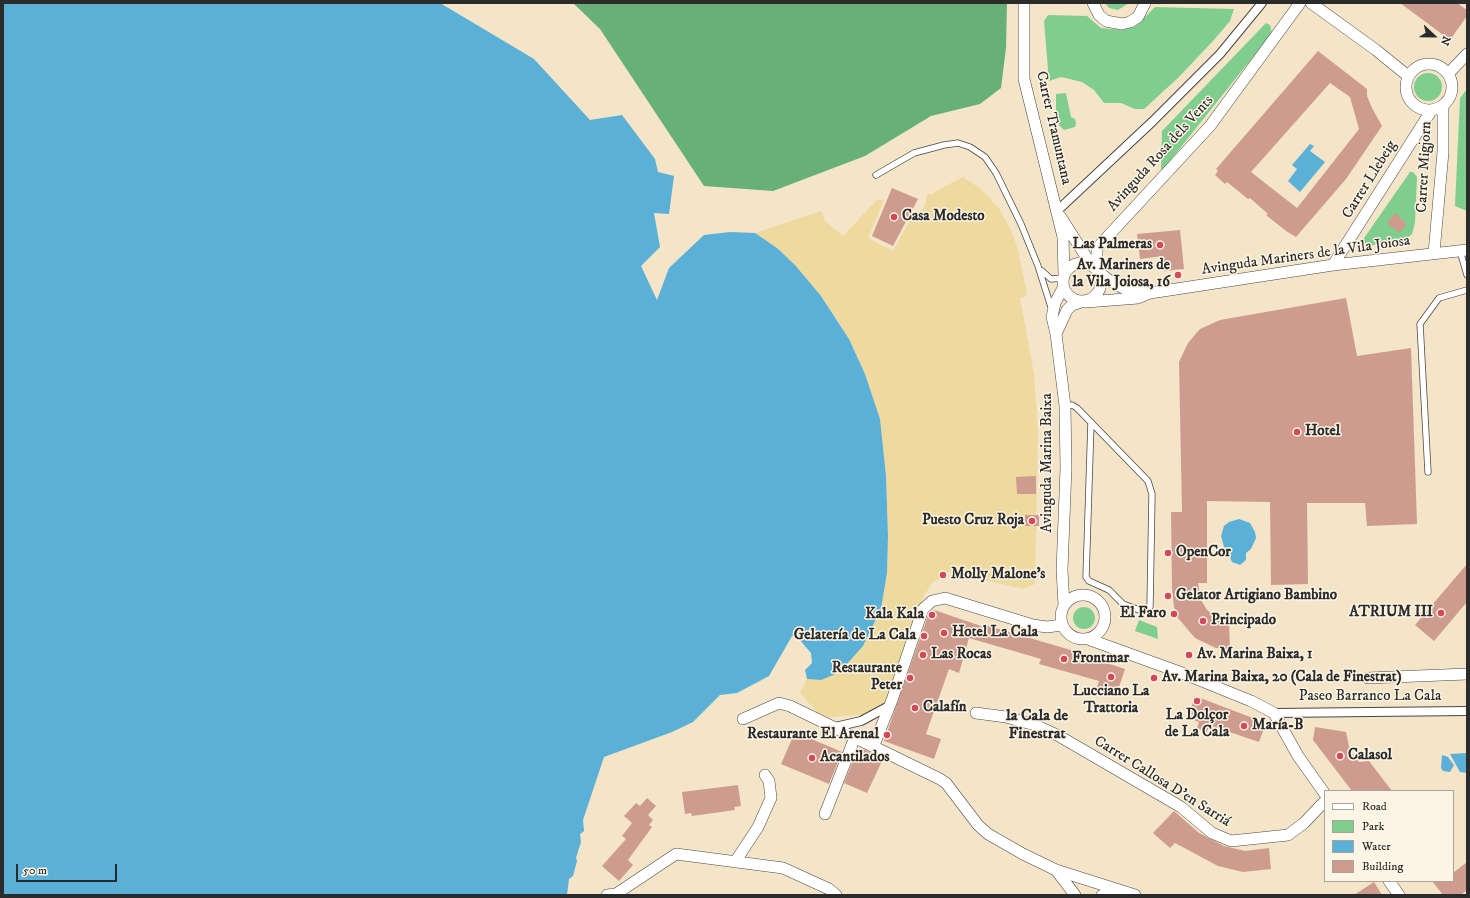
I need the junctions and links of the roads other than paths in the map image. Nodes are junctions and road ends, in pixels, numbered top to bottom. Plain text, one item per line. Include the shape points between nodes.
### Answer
1 (1024, 3) edge
2 (1094, 3) edge
3 (1145, 3) edge
4 (1262, 3) edge
5 (1300, 3) edge
6 (1311, 3) edge
7 (1467, 54) edge
8 (1448, 74) junction
9 (1408, 76) junction
10 (1443, 106) junction
11 (1431, 111) junction
12 (876, 175) dead end
13 (1056, 211) junction
14 (1463, 250) edge
15 (1434, 253) junction
16 (1333, 265) junction
17 (1038, 266) junction
18 (1096, 269) junction
19 (1467, 276) edge
20 (1063, 280) junction
21 (1467, 290) edge
22 (1150, 293) junction
23 (1084, 302) junction
24 (1052, 311) junction
25 (1057, 329) junction
26 (1065, 406) junction
27 (1090, 422) junction
28 (1428, 472) dead end
29 (1062, 570) junction
30 (1082, 595) junction
31 (1064, 605) junction
32 (1062, 625) junction
33 (1105, 632) junction
34 (1088, 639) junction
35 (1120, 651) junction
36 (1467, 674) edge
37 (1368, 678) dead end
38 (889, 706) junction
39 (1467, 711) edge
40 (976, 713) dead end
41 (1274, 713) junction
42 (743, 719) dead end
43 (835, 727) junction
44 (855, 737) junction
45 (874, 745) junction
46 (765, 775) dead end
47 (1324, 793) edge
48 (1324, 802) edge
49 (825, 814) dead end
50 (735, 862) junction
51 (1056, 870) junction
52 (1389, 882) edge
53 (1124, 891) junction
54 (608, 895) edge
55 (836, 895) edge
56 (1075, 895) edge
57 (1102, 895) edge
58 (1135, 895) edge
59 (1399, 895) edge

1 - 13 street, Carrer Tramuntana via 1024,79
2 - 3 street via 1099,15 1106,21 1122,24 1138,17
4 - 13 street via 1220,54
5 - 18 street, Avinguda Rosa dels Vents via 1210,126 1096,248
6 - 9 street
7 - 8 street
8 - 9 street via 1443,68 1428,64 1420,66
8 - 10 street via 1452,94
9 - 11 street via 1406,90 1412,104
10 - 11 street
10 - 15 street, Carrer Migjorn via 1443,152
11 - 16 street, Carrer Llebeig
12 - 17 lane via 914,153 944,144 958,143 970,146 984,157 996,173 1022,224
13 - 18 street, Carrer Tramuntana
13 - 20 street, Carrer Tramuntana via 1063,237
14 - 15 street, Avinguda Mariners de la Vila Joiosa
14 - 19 lane
15 - 16 street, Avinguda Mariners de la Vila Joiosa
16 - 22 street, Avinguda Mariners de la Vila Joiosa
17 - 20 lane via 1051,279
17 - 24 lane
18 - 20 street via 1087,263 1076,264 1067,270
18 - 22 street, Avinguda Mariners de la Vila Joiosa via 1125,289
18 - 23 street via 1102,279 1100,291 1092,299
20 - 23 street via 1070,298
20 - 24 street
21 - 28 lane via 1439,298 1420,324
22 - 23 street, Avinguda Mariners de la Vila Joiosa via 1132,299
23 - 25 street via 1072,305 1067,310
24 - 25 street, Avinguda Marina Baixa
25 - 26 street, Avinguda Marina Baixa
26 - 27 lane via 1072,405 1078,408
26 - 29 street, Avinguda Marina Baixa via 1066,468
27 - 27 lane via 1086,577 1089,581 1110,590 1123,604 1142,611 1147,610 1150,607 1152,494 1148,481
29 - 30 street via 1068,583
29 - 31 street, Avinguda Marina Baixa
30 - 31 street via 1075,596
30 - 33 street via 1088,595 1100,602 1105,614
31 - 32 street via 1061,612
32 - 34 street via 1070,635
32 - 38 street via 1033,625 945,598 932,601 923,609
33 - 34 street via 1099,632
33 - 35 street
34 - 35 street
35 - 41 street via 1182,673
36 - 37 street
38 - 43 street via 861,721
38 - 45 street
39 - 41 street, Paseo Barranco La Cala
40 - 48 street, Carrer Callosa D'en Sarriá via 1006,717 1035,725 1059,736 1181,807 1212,833 1231,841 1288,835
41 - 47 street via 1298,756
42 - 43 street via 779,703
43 - 44 street
44 - 45 street
44 - 49 street
45 - 51 street via 940,779 950,787 978,825 988,834
46 - 50 street via 772,798 758,827
50 - 54 street via 676,854 616,894
50 - 55 street via 783,868 829,889
51 - 53 street
51 - 56 street
52 - 59 street
53 - 57 street
53 - 58 street

